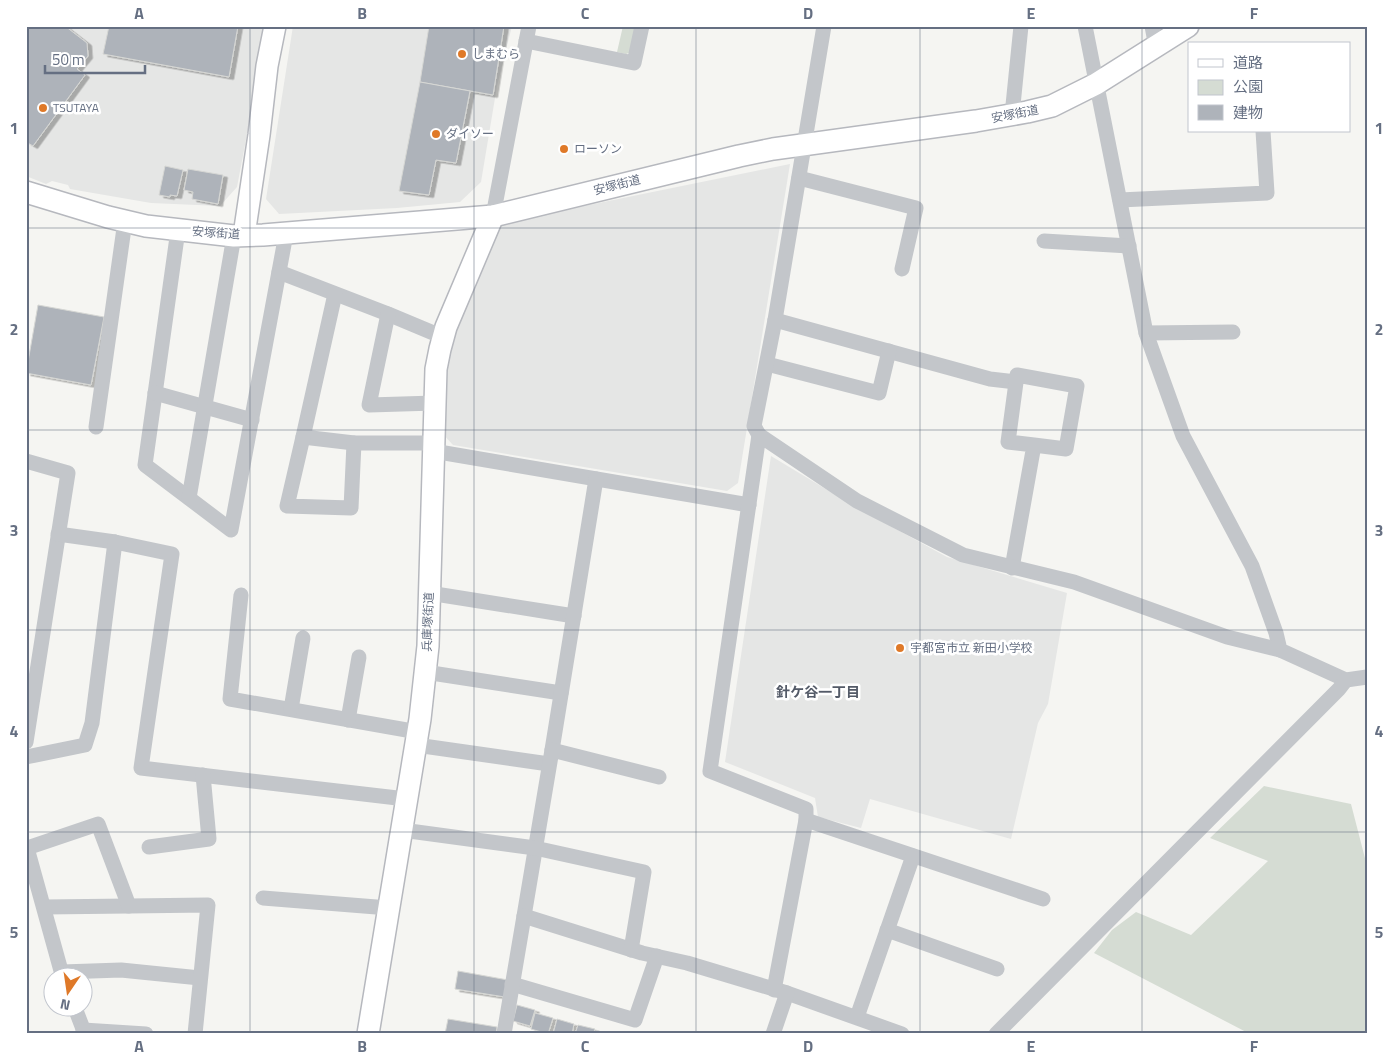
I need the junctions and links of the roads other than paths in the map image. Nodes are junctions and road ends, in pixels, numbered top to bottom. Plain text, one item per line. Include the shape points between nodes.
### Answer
1 (275, 26) edge
2 (642, 26) edge
3 (824, 26) edge
4 (1021, 26) edge
5 (1085, 26) edge
6 (1152, 26) edge
7 (1188, 26) edge
8 (527, 33) edge
9 (1156, 47) junction
10 (1096, 84) junction
11 (1012, 115) junction
12 (1263, 132) edge
13 (805, 145) junction
14 (799, 178) junction
15 (26, 192) edge
16 (1120, 200) junction
17 (492, 216) junction
18 (125, 221) junction
19 (178, 230) junction
20 (286, 234) junction
21 (239, 236) junction
22 (1044, 241) dead end
23 (1129, 246) junction
24 (902, 269) dead end
25 (280, 272) junction
26 (335, 294) junction
27 (388, 314) junction
28 (775, 320) junction
29 (1233, 332) dead end
30 (1146, 333) junction
31 (443, 337) junction
32 (889, 351) junction
33 (767, 364) junction
34 (1016, 382) junction
35 (154, 392) junction
36 (435, 403) junction
37 (205, 407) junction
38 (252, 420) junction
39 (96, 427) dead end
40 (759, 435) junction
41 (303, 437) junction
42 (354, 443) junction
43 (1034, 445) junction
44 (433, 447) junction
45 (26, 461) edge
46 (596, 479) junction
47 (189, 498) junction
48 (749, 505) junction
49 (58, 534) junction
50 (115, 542) junction
51 (1012, 568) junction
52 (429, 593) junction
53 (241, 595) dead end
54 (574, 616) junction
55 (303, 638) dead end
56 (1280, 650) junction
57 (359, 657) dead end
58 (425, 672) junction
59 (1367, 677) edge
60 (1346, 680) junction
61 (561, 693) junction
62 (291, 709) junction
63 (348, 720) junction
64 (417, 738) junction
65 (26, 742) edge
66 (26, 757) edge
67 (550, 757) junction
68 (202, 775) junction
69 (659, 777) dead end
70 (406, 799) junction
71 (806, 820) junction
72 (402, 830) junction
73 (149, 847) dead end
74 (535, 848) junction
75 (913, 856) junction
76 (262, 898) dead end
77 (1043, 899) dead end
78 (128, 906) junction
79 (44, 907) junction
80 (389, 908) junction
81 (524, 916) junction
82 (887, 930) junction
83 (631, 950) junction
84 (657, 956) junction
85 (61, 968) edge
86 (997, 969) dead end
87 (92, 972) edge
88 (200, 978) junction
89 (512, 984) junction
90 (780, 991) junction
91 (857, 1017) junction
92 (79, 1018) edge
93 (84, 1032) edge
94 (507, 1033) edge
95 (146, 1034) edge
96 (194, 1034) edge
97 (368, 1034) edge
98 (773, 1034) edge
99 (902, 1034) edge
100 (996, 1034) edge

1 - 21 main road via 259,135
2 - 8 street via 634,64
3 - 13 street
4 - 11 street
5 - 10 street
6 - 9 street
7 - 9 main road, 安塚街道
8 - 17 street
9 - 10 main road, 安塚街道
10 - 11 main road, 安塚街道 via 1052,106
10 - 16 street
11 - 13 main road, 安塚街道
12 - 16 street via 1267,193
13 - 14 street
13 - 17 main road, 安塚街道 via 686,168
14 - 24 street via 916,208
14 - 28 street
15 - 18 main road, 安塚街道
16 - 23 street
17 - 20 main road, 安塚街道
17 - 31 main road, 兵庫塚街道
18 - 19 main road, 安塚街道
18 - 39 street
19 - 21 main road, 安塚街道
19 - 35 street
20 - 21 main road, 安塚街道
20 - 25 street
21 - 37 street
22 - 23 street
23 - 30 street
25 - 26 street
25 - 38 street
26 - 27 street
26 - 41 street
27 - 31 street
27 - 36 street via 369,404
28 - 32 street
28 - 33 street
29 - 30 street
30 - 56 street via 1183,436 1252,566
31 - 36 main road, 兵庫塚街道 via 436,369
32 - 33 street via 879,393
32 - 34 street via 990,379
33 - 40 street via 754,426
34 - 43 street via 1008,442
34 - 43 street via 1017,375 1077,386 1066,449
35 - 37 street
35 - 47 street via 145,465
36 - 44 main road, 兵庫塚街道
37 - 38 street
37 - 47 street
38 - 47 street via 231,530
40 - 48 street
40 - 51 street via 857,501 963,556
41 - 42 street
41 - 42 street via 287,506 351,508
42 - 44 street
43 - 51 street
44 - 46 street
44 - 52 main road, 兵庫塚街道
45 - 49 street via 68,473
46 - 48 street
46 - 54 street
48 - 71 street via 710,771 806,809
49 - 50 street
49 - 65 street
50 - 66 street via 92,723 85,745
50 - 68 street via 172,554 141,768
51 - 56 street via 1074,582 1227,637
52 - 54 street
52 - 58 main road, 兵庫塚街道
53 - 62 street via 230,699
54 - 61 street
55 - 62 street
56 - 60 street
57 - 63 street
58 - 61 street
58 - 64 main road, 兵庫塚街道
59 - 60 street
60 - 100 street
61 - 67 street
62 - 63 street
63 - 64 street
64 - 67 street
64 - 70 main road, 兵庫塚街道
67 - 69 street
67 - 74 street
68 - 70 street
68 - 73 street via 209,839
70 - 72 main road, 兵庫塚街道
71 - 75 street
71 - 90 street
72 - 74 street
72 - 80 main road, 兵庫塚街道
74 - 81 street
74 - 83 street via 644,872
75 - 77 street
75 - 82 street
76 - 80 street
78 - 79 street
78 - 79 street via 98,824 27,848
78 - 88 street via 208,906
79 - 85 street
80 - 97 main road, 兵庫塚街道
81 - 83 street
81 - 89 street
82 - 86 street
82 - 91 street
83 - 84 street
84 - 89 street via 635,1020
84 - 90 street
87 - 88 street via 121,970
88 - 96 street
89 - 94 street
90 - 91 street
90 - 98 street
91 - 99 street
92 - 93 street
93 - 95 street

